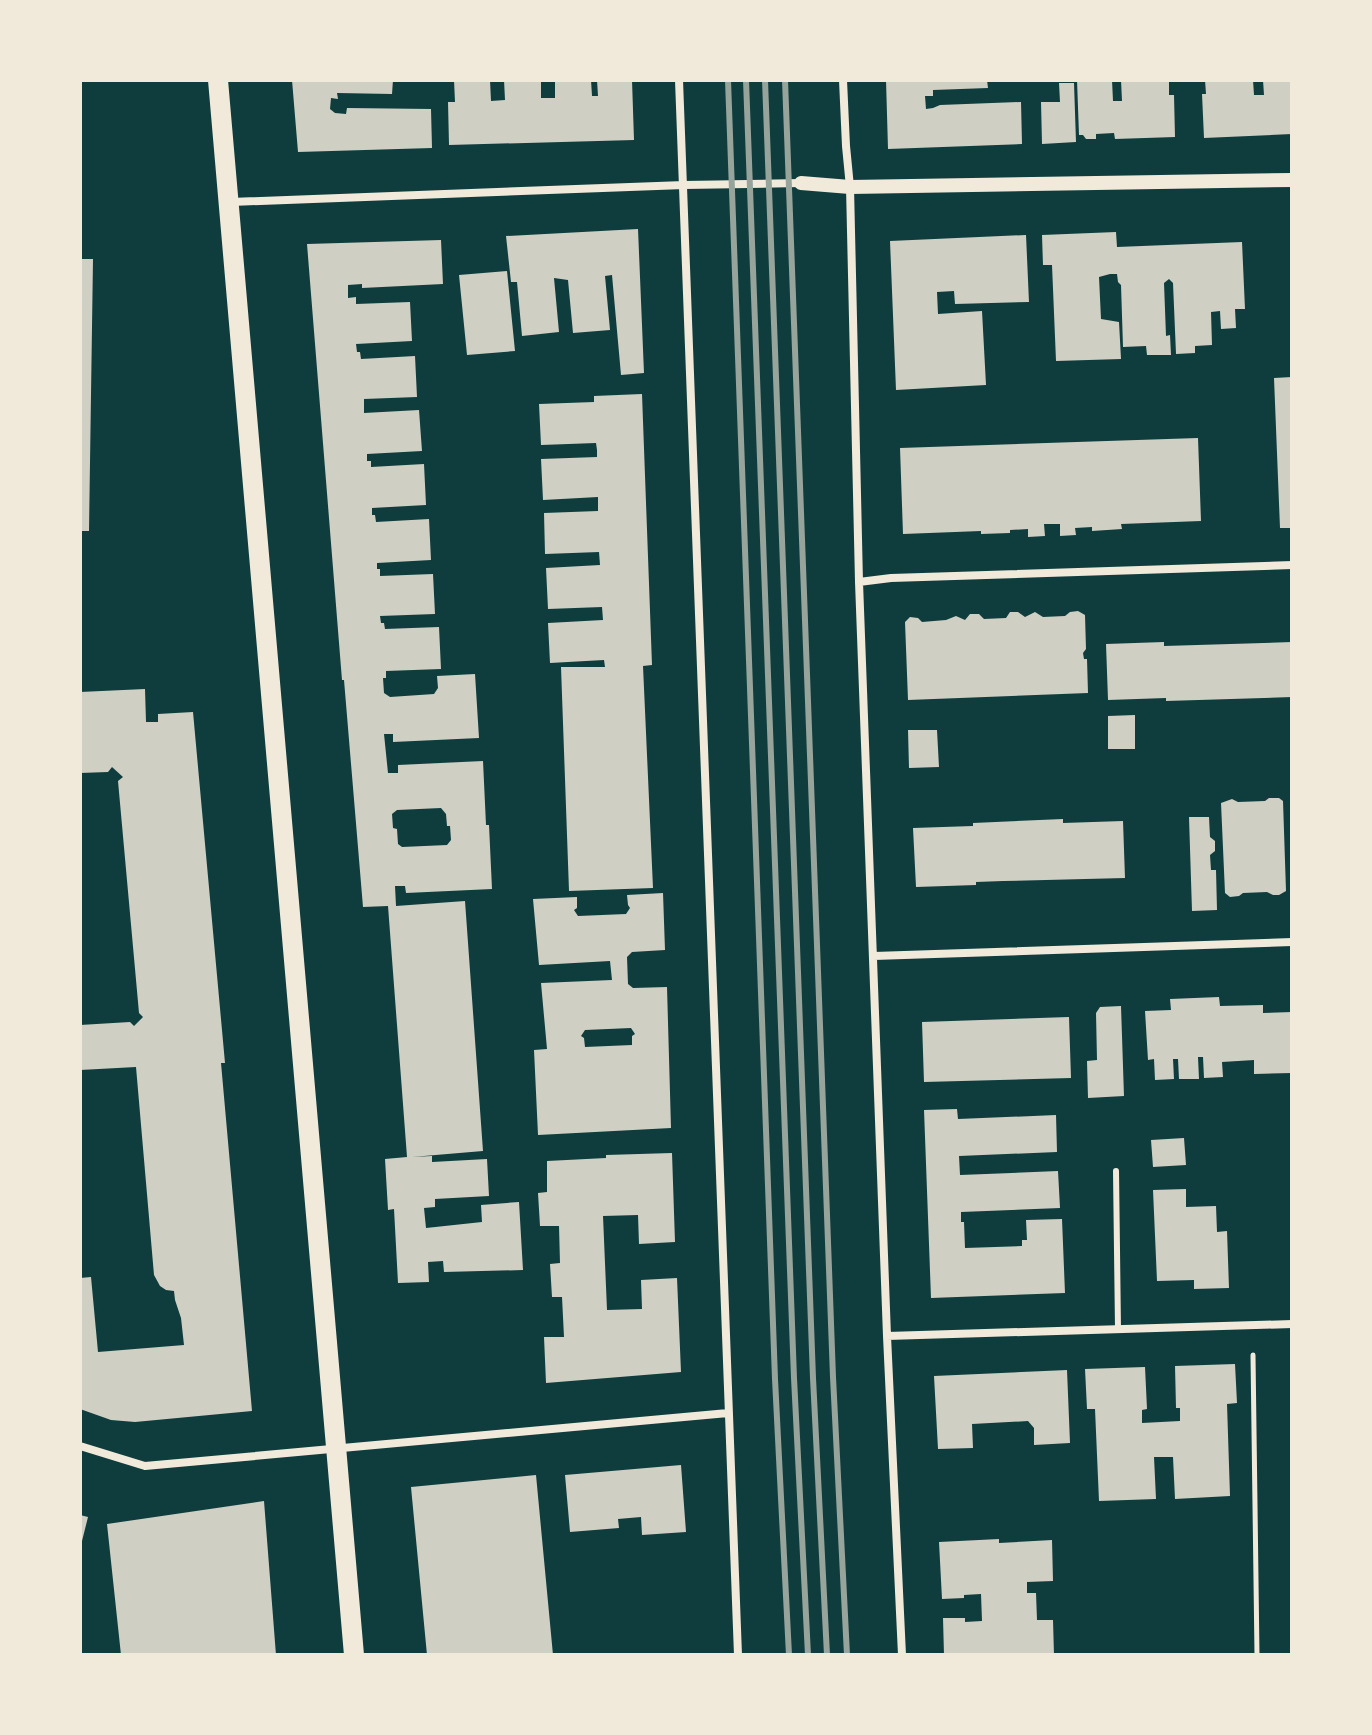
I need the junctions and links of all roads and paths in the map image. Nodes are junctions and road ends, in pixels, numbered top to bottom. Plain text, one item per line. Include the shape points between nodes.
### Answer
1 (218, 80) edge
2 (679, 80) edge
3 (843, 80) edge
4 (1292, 180) edge
5 (801, 183) joint
6 (684, 185) junction
7 (850, 187) junction
8 (227, 202) junction
9 (1292, 565) edge
10 (859, 582) junction
11 (1292, 942) edge
12 (874, 956) junction
13 (1116, 1171) dead end
14 (1292, 1324) edge
15 (1118, 1329) junction
16 (887, 1336) junction
17 (1253, 1355) dead end
18 (728, 1413) junction
19 (80, 1446) edge
20 (336, 1450) junction
21 (354, 1655) edge
22 (738, 1655) edge
23 (902, 1655) edge
24 (1257, 1655) edge

1 - 8 main road
2 - 6 street
3 - 7 street
4 - 7 street
5 - 6 street
5 - 7 street
6 - 8 street
6 - 18 street
7 - 10 street
8 - 20 main road
9 - 10 street
10 - 12 street
11 - 12 street
12 - 16 street
13 - 15 lane
14 - 15 street
15 - 16 street
16 - 23 street
17 - 24 path
18 - 20 street
18 - 22 street
19 - 20 street via 145,1466
20 - 21 main road

